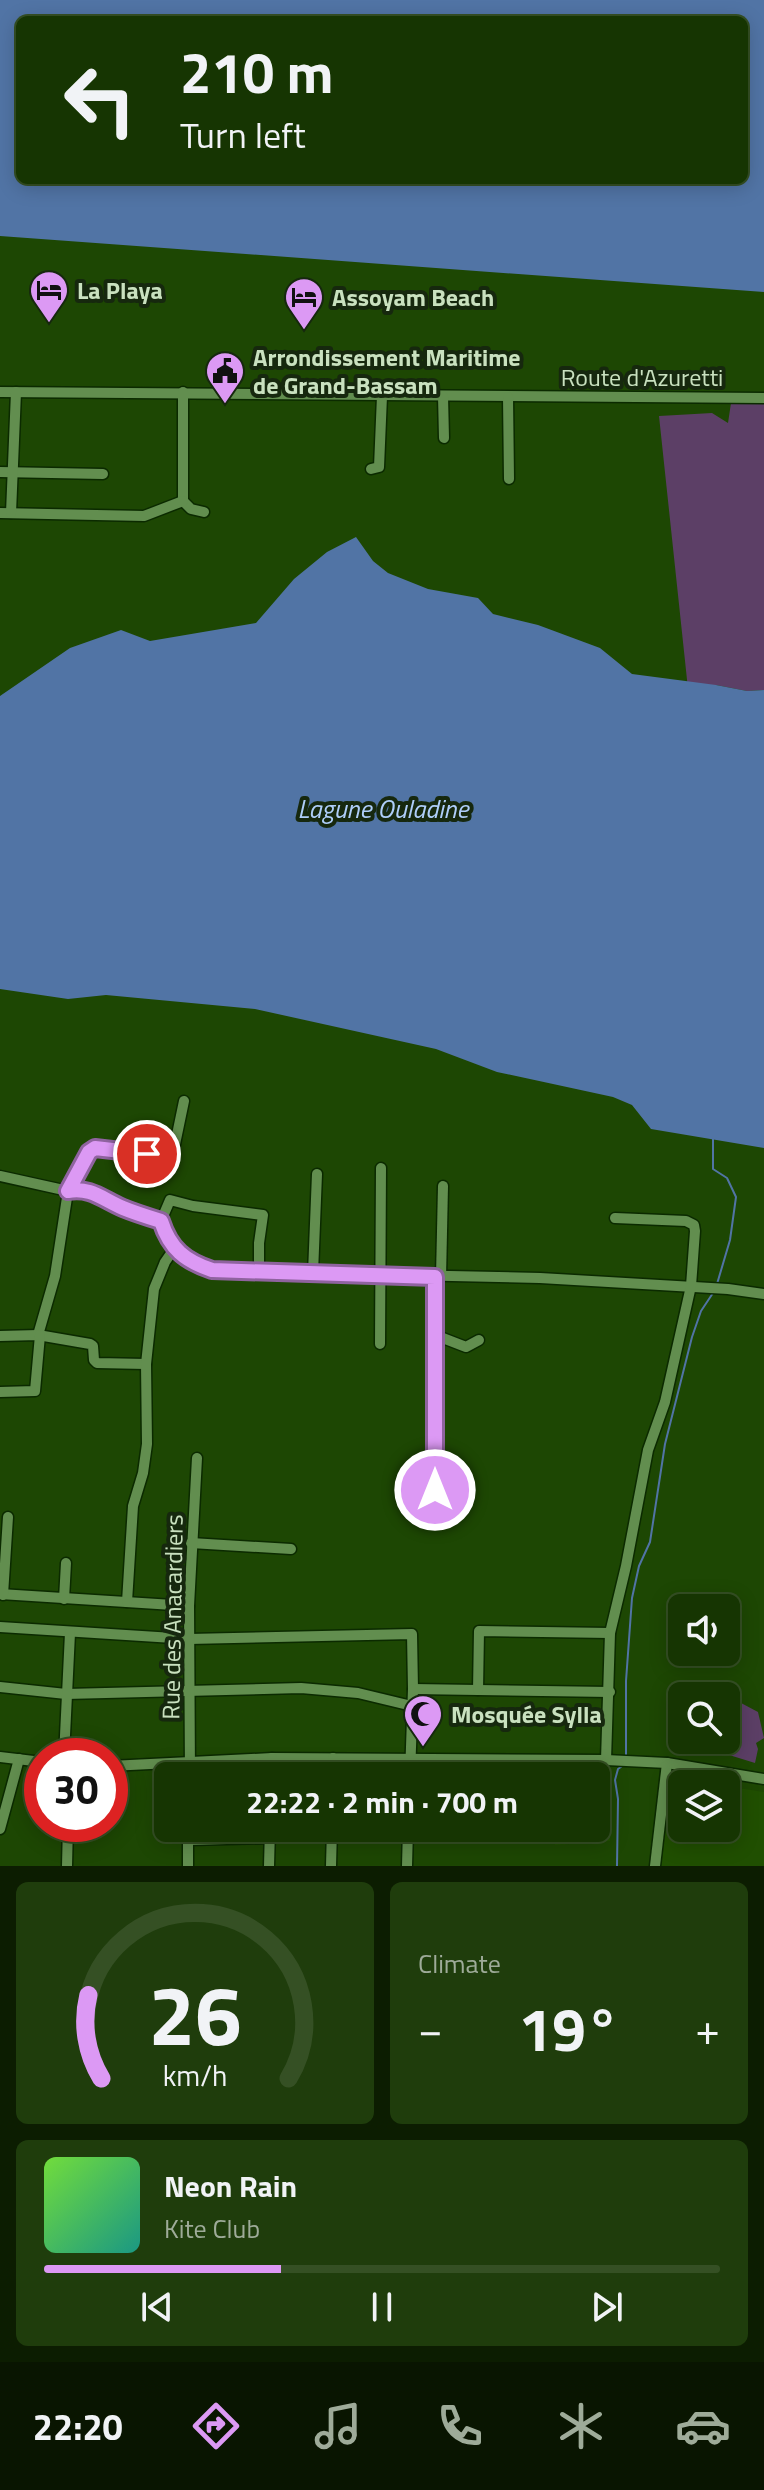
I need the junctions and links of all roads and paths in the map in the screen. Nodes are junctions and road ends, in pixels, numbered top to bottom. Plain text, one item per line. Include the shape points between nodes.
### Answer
1 (0, 392) edge
2 (16, 392) junction
3 (183, 392) junction
4 (382, 396) junction
5 (443, 396) junction
6 (508, 397) junction
7 (764, 398) edge
8 (444, 438) dead end
9 (371, 469) dead end
10 (0, 472) edge
11 (14, 472) junction
12 (103, 474) dead end
13 (509, 479) dead end
14 (183, 501) junction
15 (204, 512) dead end
16 (6, 513) edge
17 (184, 1101) dead end
18 (381, 1168) dead end
19 (317, 1174) dead end
20 (0, 1176) edge
21 (443, 1186) dead end
22 (68, 1191) junction
23 (615, 1218) dead end
24 (161, 1221) junction
25 (174, 1249) junction
26 (259, 1270) junction
27 (313, 1273) junction
28 (380, 1276) junction
29 (438, 1277) junction
30 (691, 1286) junction
31 (764, 1294) edge
32 (39, 1335) junction
33 (435, 1335) junction
34 (0, 1336) edge
35 (479, 1340) dead end
36 (380, 1344) dead end
37 (146, 1364) junction
38 (0, 1392) edge
39 (197, 1458) dead end
40 (435, 1490) dead end
41 (8, 1517) dead end
42 (191, 1543) junction
43 (291, 1549) dead end
44 (66, 1563) dead end
45 (2, 1594) edge
46 (64, 1599) junction
47 (127, 1602) junction
48 (189, 1606) junction
49 (0, 1627) edge
50 (70, 1633) junction
51 (610, 1633) junction
52 (189, 1639) junction
53 (0, 1687) edge
54 (189, 1689) junction
55 (413, 1689) junction
56 (478, 1690) junction
57 (610, 1692) junction
58 (66, 1694) junction
59 (412, 1706) junction
60 (65, 1738) edge
61 (0, 1757) edge
62 (272, 1758) junction
63 (333, 1758) junction
64 (410, 1758) junction
65 (19, 1759) junction
66 (24, 1760) edge
67 (606, 1760) junction
68 (190, 1762) joint
69 (272, 1762) edge
70 (333, 1762) edge
71 (410, 1762) edge
72 (667, 1763) junction
73 (154, 1764) edge
74 (128, 1765) edge
75 (764, 1779) edge
76 (1, 1823) edge
77 (68, 1842) edge
78 (188, 1842) edge
79 (270, 1842) edge
80 (332, 1842) edge
81 (408, 1842) edge
82 (67, 1866) edge
83 (188, 1866) edge
84 (269, 1866) edge
85 (331, 1866) edge
86 (407, 1866) edge
87 (655, 1866) edge

1 - 2 street, Route d'Azuretti
2 - 3 street, Route d'Azuretti
2 - 11 street
3 - 4 street, Route d'Azuretti
3 - 14 street
4 - 5 street, Route d'Azuretti
4 - 9 street via 379,467
5 - 6 street, Route d'Azuretti
5 - 8 street
6 - 7 street, Route d'Azuretti
6 - 13 street
10 - 11 street
11 - 12 street
11 - 16 street
14 - 15 street
14 - 16 street via 136,517
17 - 22 street via 171,1155 95,1148
18 - 28 street
19 - 27 street
20 - 22 street
21 - 29 street
22 - 24 street via 82,1188
22 - 32 street via 55,1276
23 - 30 street via 669,1218 694,1225
24 - 25 street
24 - 26 street via 170,1200 263,1215
25 - 26 street via 212,1270
25 - 37 street via 154,1289
26 - 27 street
27 - 28 street
28 - 29 street
28 - 36 street
29 - 30 street
29 - 33 street
30 - 31 street
30 - 51 street via 665,1402 648,1450
32 - 34 street
32 - 37 street via 90,1344 97,1363
32 - 38 street via 35,1391
33 - 35 street via 466,1347
33 - 40 street
37 - 47 street via 147,1444 133,1506
39 - 42 street, Rue des Anacardiers
41 - 45 street
42 - 43 street
42 - 48 street, Rue des Anacardiers
44 - 46 street
45 - 46 street
46 - 47 street
47 - 48 street
48 - 52 street, Rue des Anacardiers
49 - 50 street
50 - 52 street
50 - 58 street
51 - 56 street via 483,1629 478,1635
51 - 57 street
52 - 54 street, Rue des Anacardiers
52 - 55 street via 412,1634
53 - 58 street
54 - 58 street
54 - 59 street via 301,1688 358,1693
54 - 68 street, Rue des Anacardiers
55 - 56 street
55 - 59 street
56 - 57 street
57 - 67 street
58 - 60 street
59 - 64 street
61 - 65 street
62 - 63 street
62 - 68 street
62 - 69 street
63 - 64 street
63 - 70 street
64 - 67 street
64 - 71 street
65 - 66 street
65 - 76 street
67 - 72 street
72 - 75 street
72 - 87 street
73 - 74 street
77 - 82 street
78 - 83 street
79 - 84 street
80 - 85 street
81 - 86 street

